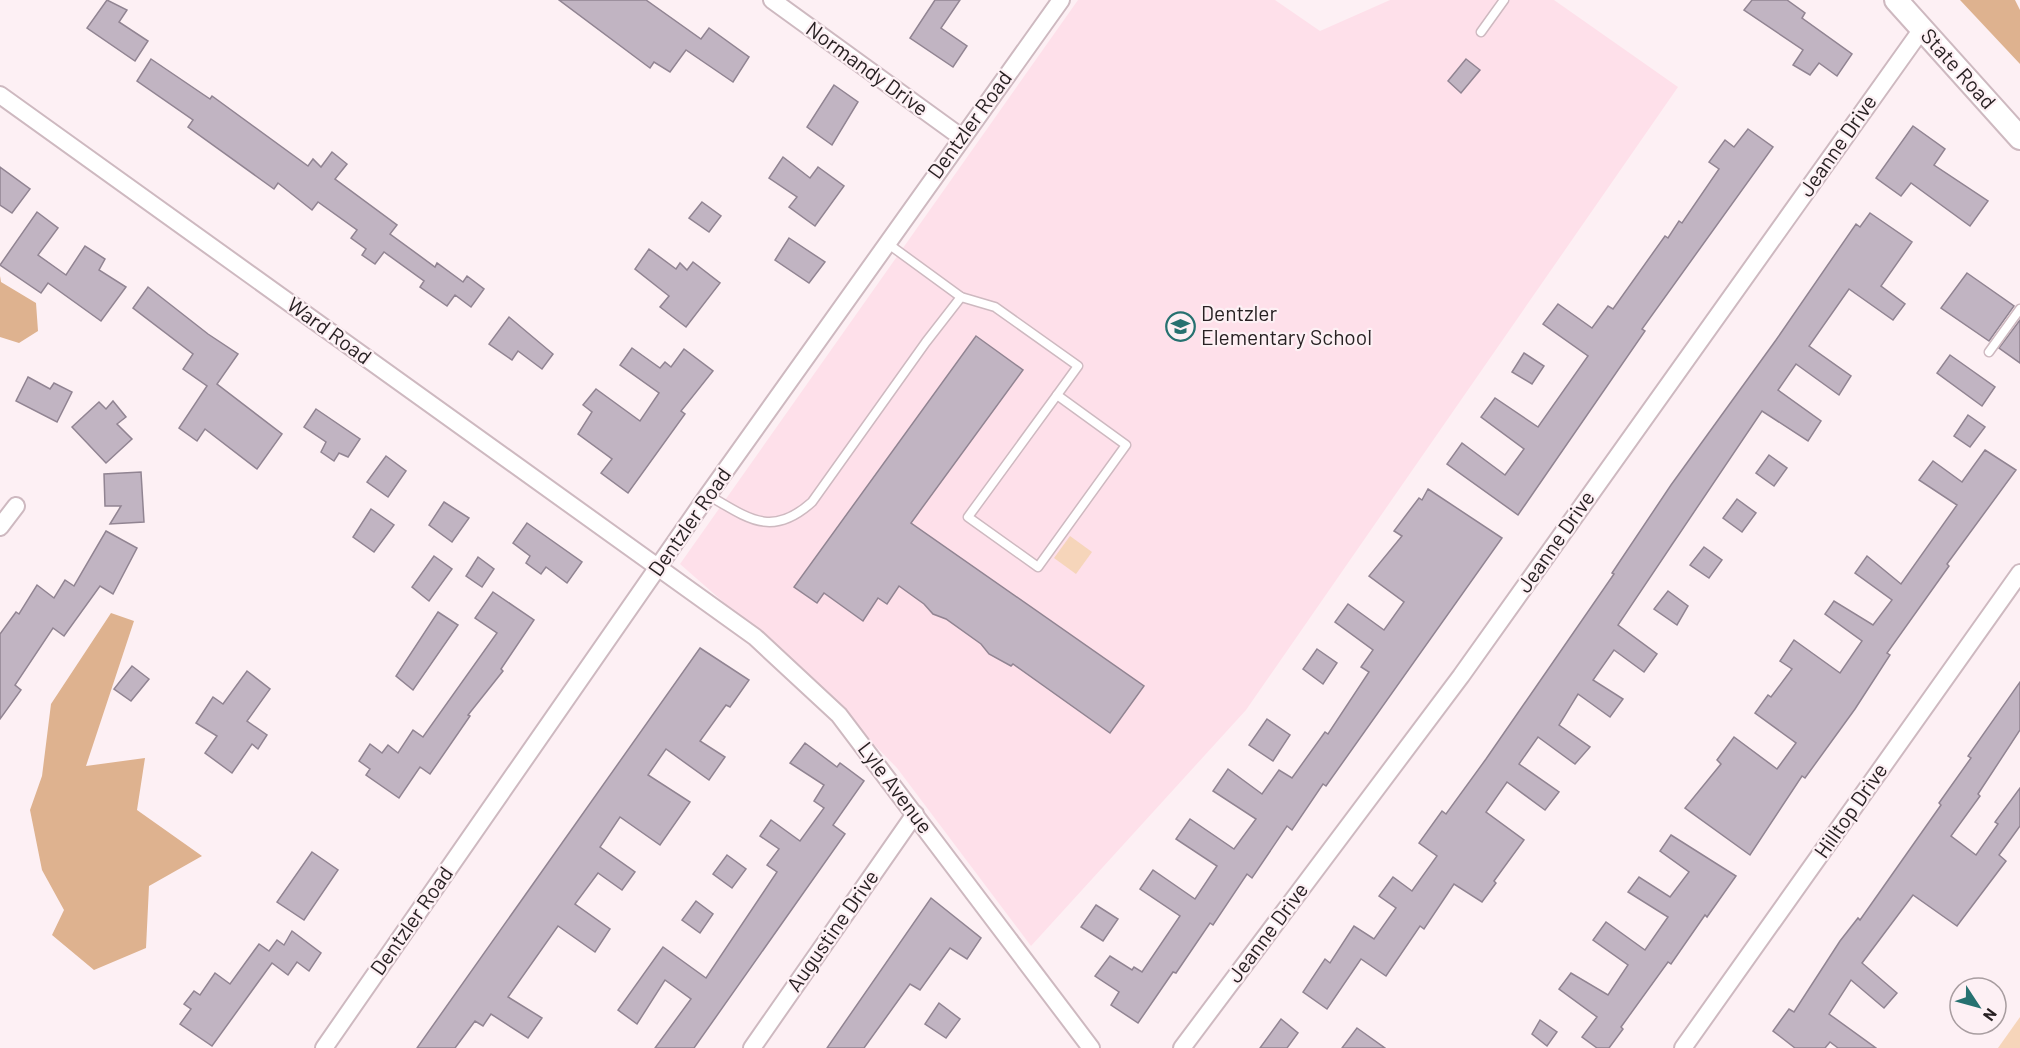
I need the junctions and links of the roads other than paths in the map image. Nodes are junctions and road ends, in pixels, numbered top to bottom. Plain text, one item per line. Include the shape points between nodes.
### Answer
1 (772, 0) edge
2 (1061, 0) edge
3 (1504, 0) edge
4 (1896, 0) edge
5 (1922, 29) junction
6 (1481, 32) dead end
7 (0, 95) edge
8 (961, 137) junction
9 (2020, 138) edge
10 (887, 243) junction
11 (961, 297) junction
12 (2020, 309) edge
13 (1989, 352) dead end
14 (1057, 395) junction
15 (708, 495) junction
16 (16, 506) dead end
17 (0, 527) edge
18 (658, 566) junction
19 (2020, 573) edge
20 (915, 814) junction
21 (324, 1048) edge
22 (752, 1048) edge
23 (1091, 1048) edge
24 (1182, 1048) edge
25 (1683, 1048) edge

1 - 8 street, Normandy Drive
2 - 8 street, Dentzler Road
3 - 6 lane
4 - 5 main road, State Road
5 - 9 main road, State Road
5 - 24 street, Jeanne Drive via 1461,676
7 - 18 street, Ward Road
8 - 10 street, Dentzler Road
10 - 11 lane
10 - 15 street, Dentzler Road
11 - 14 lane via 995,307 1078,366
11 - 15 lane via 812,502 796,517 775,524 754,519
12 - 13 lane
14 - 14 lane via 968,517 1038,567 1126,445
15 - 18 street, Dentzler Road
16 - 17 street
18 - 20 street, Lyle Avenue via 755,636 839,715
18 - 21 street, Dentzler Road
19 - 25 street, Hilltop Drive
20 - 22 street, Augustine Drive
20 - 23 street, Lyle Avenue

